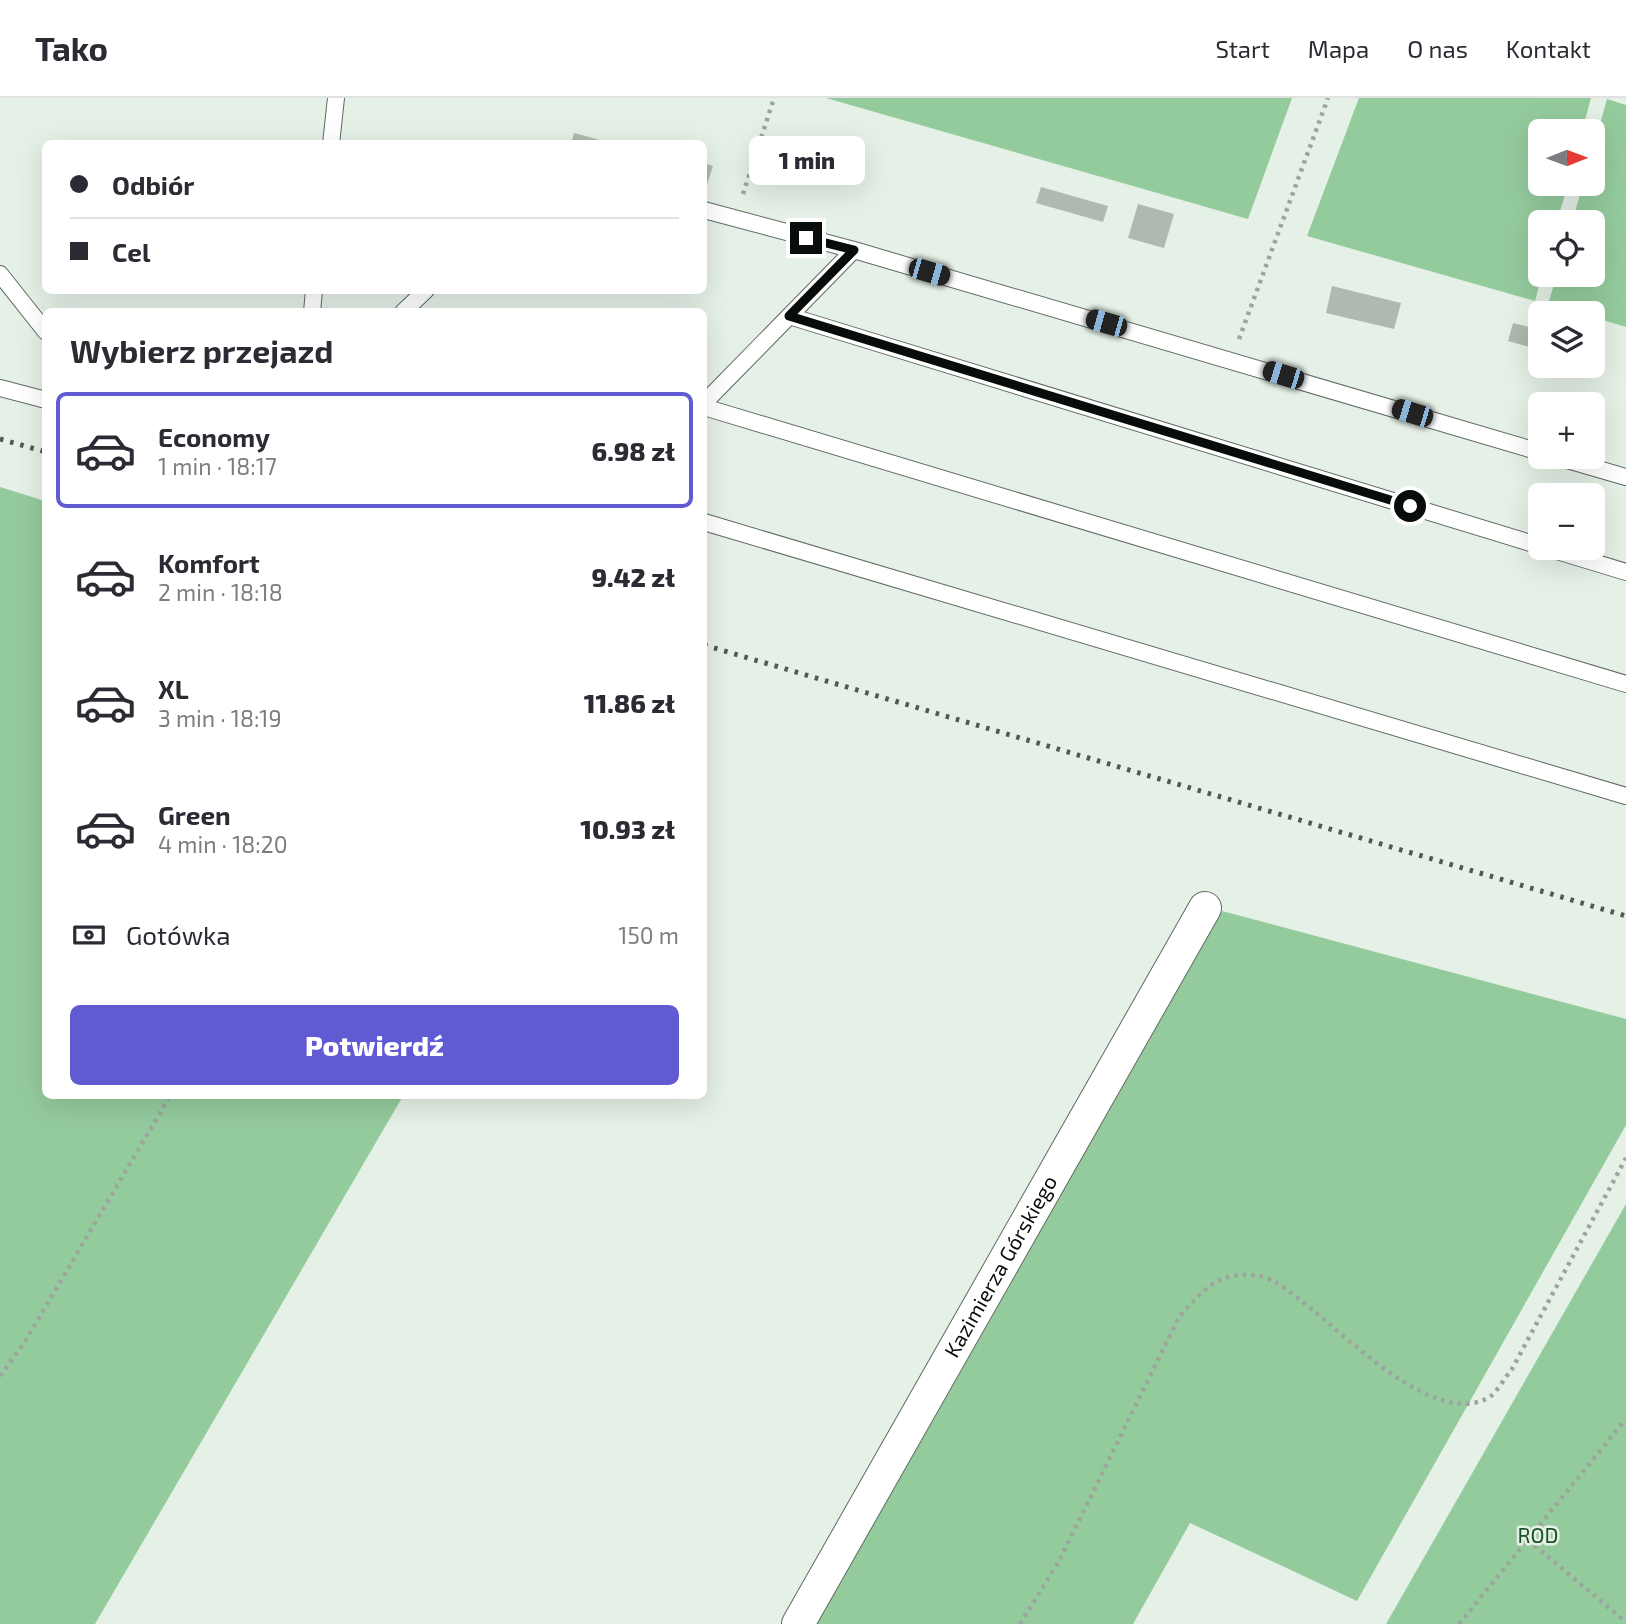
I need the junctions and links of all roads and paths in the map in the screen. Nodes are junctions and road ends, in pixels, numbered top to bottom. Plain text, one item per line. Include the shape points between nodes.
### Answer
1 (336, 98) edge
2 (774, 98) edge
3 (1328, 98) edge
4 (331, 140) edge
5 (707, 212) edge
6 (735, 218) junction
7 (854, 250) junction
8 (0, 274) edge
9 (422, 294) edge
10 (407, 308) edge
11 (789, 316) junction
12 (42, 326) edge
13 (1232, 360) junction
14 (0, 388) edge
15 (42, 399) edge
16 (707, 402) edge
17 (707, 406) edge
18 (1528, 448) edge
19 (1598, 469) edge
20 (1626, 477) edge
21 (707, 524) edge
22 (1528, 542) edge
23 (1586, 560) edge
24 (1626, 572) edge
25 (1626, 684) edge
26 (1626, 796) edge
27 (1205, 908) dead end
28 (168, 1099) edge
29 (1626, 1158) edge
30 (0, 1376) edge
31 (1626, 1419) edge
32 (1528, 1540) junction
33 (1626, 1622) edge
34 (798, 1624) edge
35 (1020, 1624) edge
36 (1459, 1624) edge

1 - 4 lane
2 - 6 path
3 - 13 path
5 - 6 lane
6 - 7 lane
7 - 11 lane
7 - 13 lane
8 - 12 lane
9 - 10 lane
11 - 16 lane
11 - 22 lane
13 - 18 lane
14 - 15 lane
17 - 25 lane
19 - 20 lane
21 - 26 lane
23 - 24 lane
27 - 34 street, Kazimierza Górskiego
28 - 30 path
29 - 35 path via 1512,1369 1490,1397 1467,1403 1417,1391 1274,1281 1252,1275 1228,1277 1204,1290 1180,1317 1059,1561
31 - 32 path
32 - 33 path
32 - 36 path

